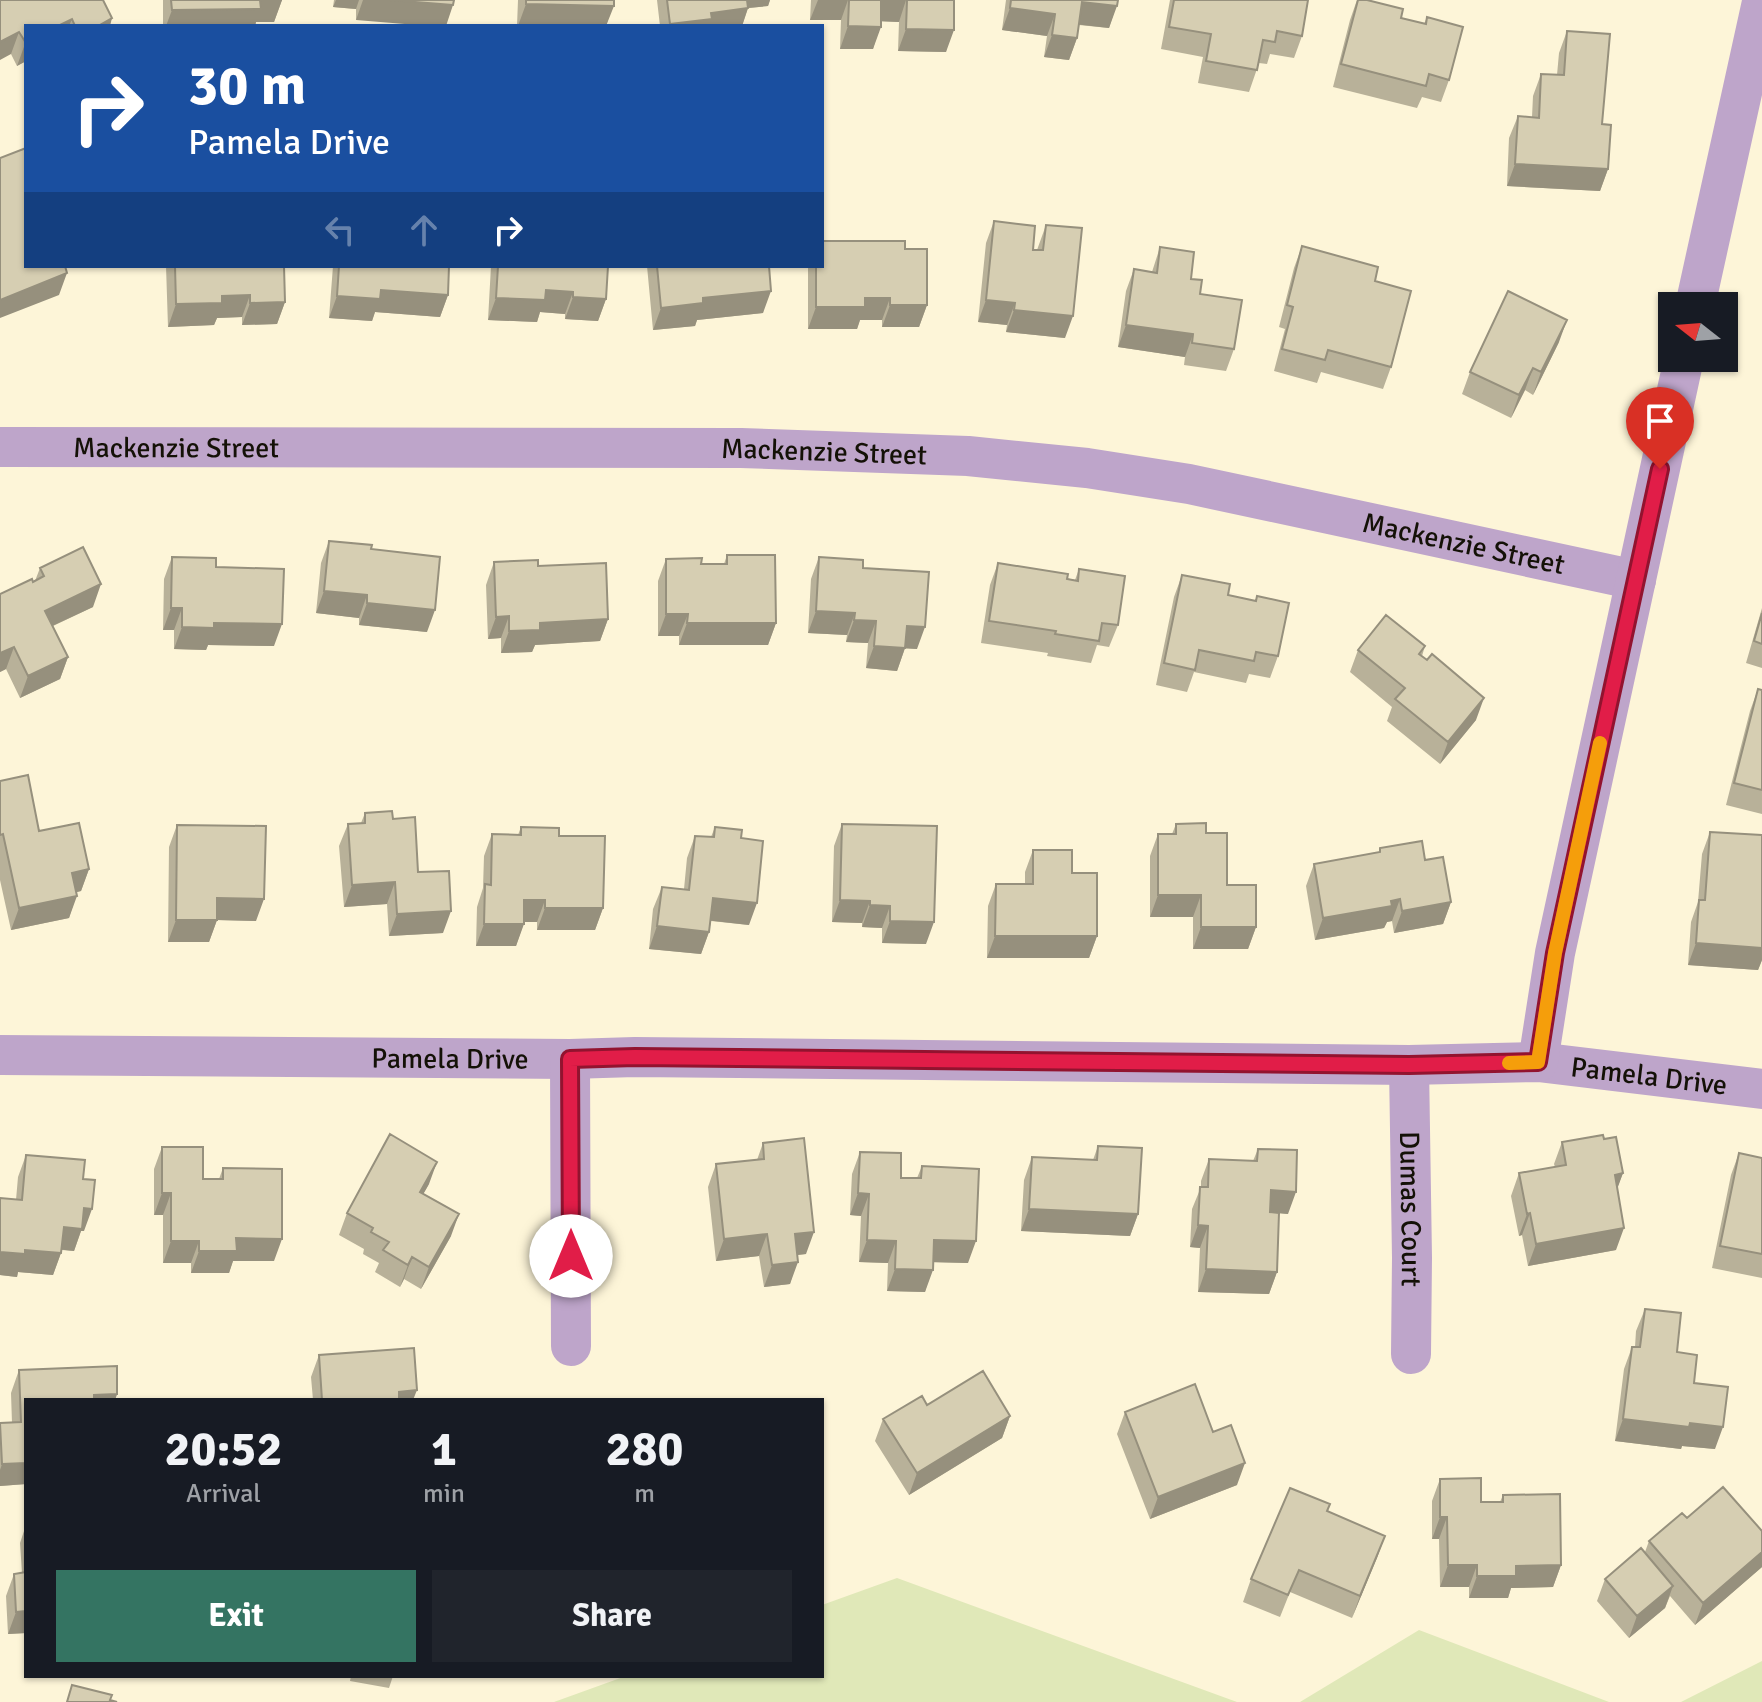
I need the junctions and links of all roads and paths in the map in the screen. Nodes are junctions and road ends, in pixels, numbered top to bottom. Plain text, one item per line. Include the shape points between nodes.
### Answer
1 (1762, 2) edge
2 (1698, 292) edge
3 (1681, 372) edge
4 (0, 447) edge
5 (1636, 580) junction
6 (0, 1055) edge
7 (570, 1059) junction
8 (1538, 1062) junction
9 (1409, 1065) junction
10 (1762, 1089) edge
11 (571, 1346) dead end
12 (1411, 1354) dead end

1 - 2 street
3 - 5 street
4 - 5 street, Mackenzie Street via 741,448 968,456 1189,484
5 - 8 street via 1555,953
6 - 7 street, Pamela Drive
7 - 9 street, Pamela Drive
7 - 11 street
8 - 9 street, Pamela Drive
8 - 10 street, Pamela Drive
9 - 12 street, Dumas Court

